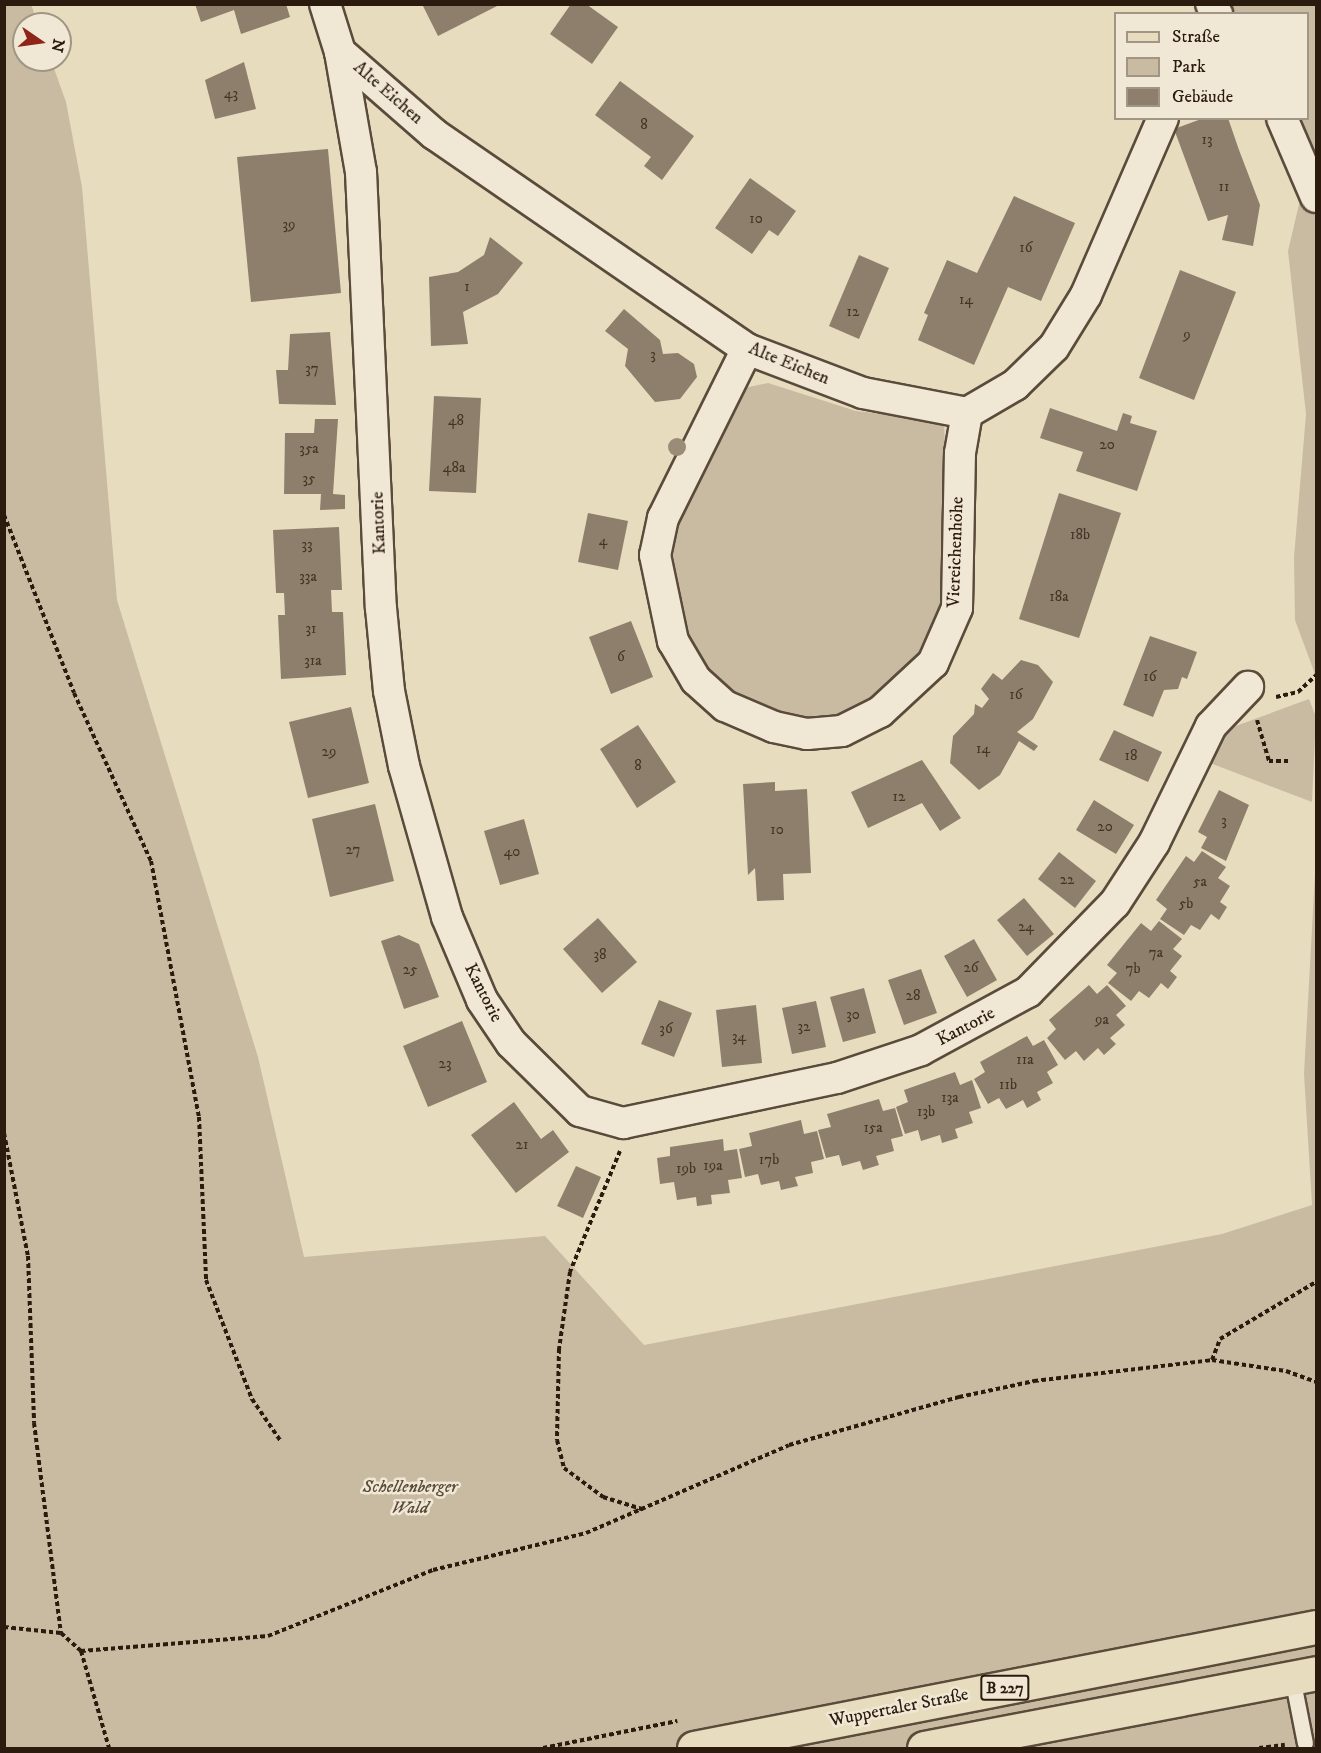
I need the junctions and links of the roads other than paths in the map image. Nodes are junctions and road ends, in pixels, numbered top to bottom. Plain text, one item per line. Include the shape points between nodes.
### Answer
1 (325, 4) edge
2 (340, 52) junction
3 (1162, 120) edge
4 (1283, 120) edge
5 (1317, 197) edge
6 (747, 349) junction
7 (967, 413) junction
8 (1256, 690) road end
9 (1317, 1627) edge
10 (1304, 1675) edge
11 (1305, 1743) dead end
12 (694, 1749) edge
13 (924, 1749) edge

1 - 2 street, Kantorie
2 - 6 street, Alte Eichen via 434,134
2 - 8 street, Kantorie via 362,172 386,669 410,787 447,918 482,1000 511,1043 580,1111 623,1124 847,1075 921,1050 1028,992 1115,903 1154,843 1211,726
3 - 7 street via 1086,295 1054,347 1015,385
4 - 5 street
6 - 7 street, Alte Eichen via 862,393
6 - 7 street, Viereichenhöhe via 663,518 655,555 673,641 696,680 725,706 774,727 807,734 842,731 880,712 933,663 957,608 960,453
9 - 12 main road, Wuppertaler Straße / B 227
10 - 11 lane
10 - 13 main road, B 227

